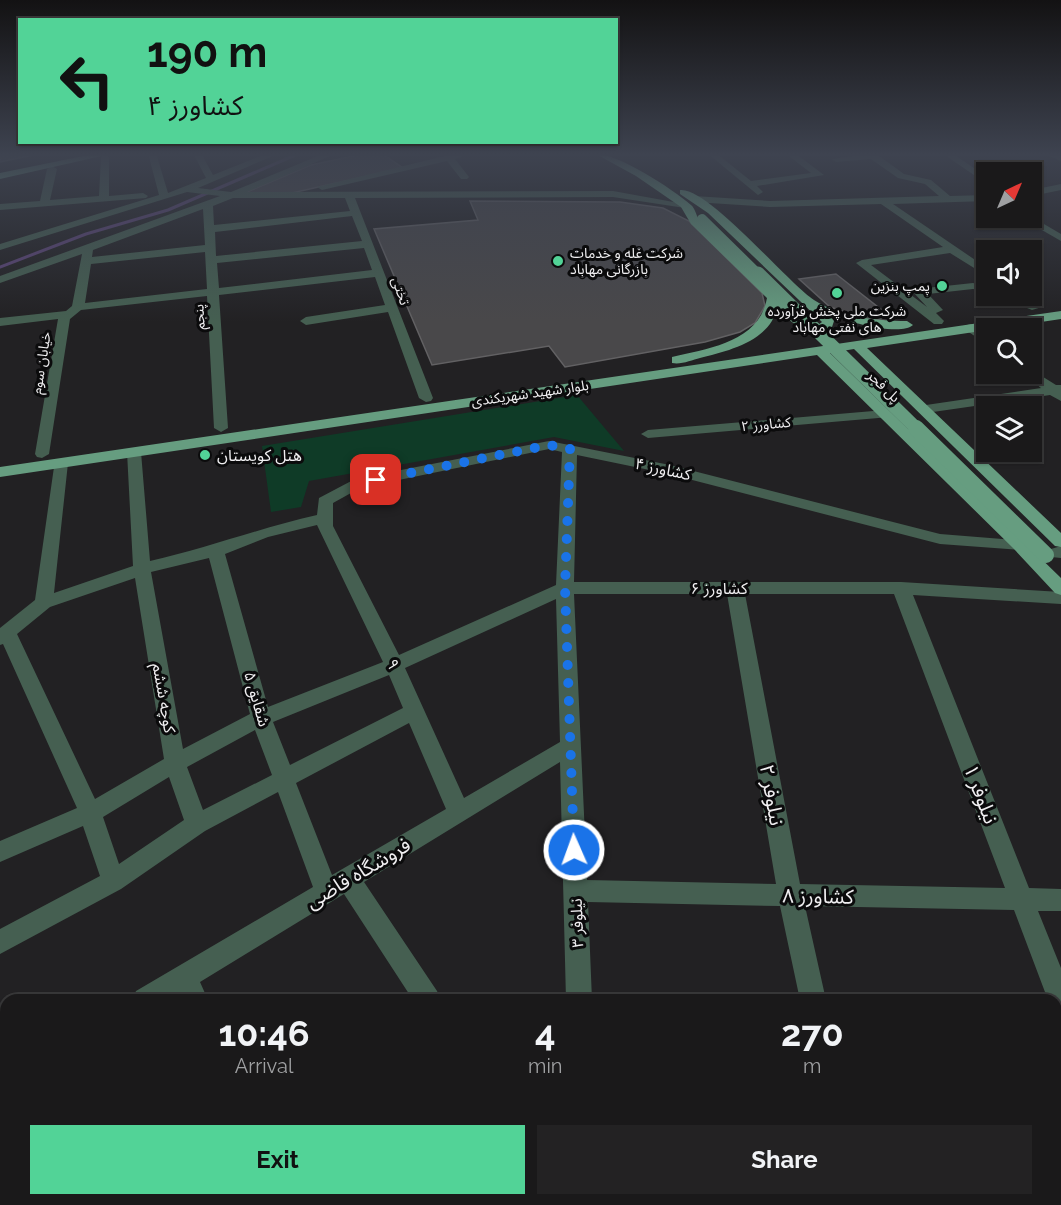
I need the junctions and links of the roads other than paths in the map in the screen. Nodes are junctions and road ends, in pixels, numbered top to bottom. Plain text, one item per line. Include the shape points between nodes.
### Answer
1 (121, 209) edge
2 (195, 209) edge
3 (208, 209) edge
4 (355, 209) edge
5 (691, 209) edge
6 (697, 209) edge
7 (699, 209) edge
8 (707, 209) edge
9 (895, 209) edge
10 (357, 213) junction
11 (707, 218) junction
12 (1042, 227) edge
13 (210, 229) junction
14 (1061, 238) edge
15 (368, 244) junction
16 (2, 245) edge
17 (952, 249) junction
18 (86, 254) junction
19 (211, 254) junction
20 (976, 265) edge
21 (379, 273) junction
22 (0, 280) edge
23 (976, 286) edge
24 (213, 291) junction
25 (773, 297) junction
26 (809, 302) junction
27 (1061, 303) edge
28 (1033, 306) edge
29 (1036, 307) junction
30 (391, 308) junction
31 (73, 310) junction
32 (1061, 315) edge
33 (942, 320) junction
34 (306, 321) dead end
35 (0, 322) edge
36 (907, 325) junction
37 (971, 328) junction
38 (976, 332) edge
39 (856, 345) junction
40 (819, 351) junction
41 (677, 360) junction
42 (1042, 381) edge
43 (1058, 392) edge
44 (426, 398) junction
45 (926, 410) junction
46 (885, 414) junction
47 (221, 428) junction
48 (648, 434) dead end
49 (570, 449) junction
50 (134, 452) junction
51 (42, 454) junction
52 (0, 460) edge
53 (60, 463) junction
54 (0, 472) edge
55 (325, 518) junction
56 (1020, 545) junction
57 (216, 551) junction
58 (1057, 552) edge
59 (142, 569) junction
60 (1061, 578) edge
61 (565, 588) junction
62 (735, 588) junction
63 (901, 588) junction
64 (1061, 589) edge
65 (1061, 598) edge
66 (44, 603) junction
67 (4, 636) edge
68 (394, 665) junction
69 (414, 711) junction
70 (261, 718) junction
71 (570, 746) junction
72 (175, 763) junction
73 (283, 778) junction
74 (90, 813) junction
75 (459, 813) junction
76 (197, 825) junction
77 (0, 852) edge
78 (348, 879) junction
79 (113, 881) junction
80 (575, 891) junction
81 (327, 892) junction
82 (790, 895) junction
83 (1022, 900) junction
84 (1061, 900) edge
85 (0, 942) edge
86 (184, 977) junction
87 (156, 994) edge
88 (192, 994) edge
89 (424, 994) edge
90 (579, 994) edge
91 (812, 994) edge
92 (1058, 994) edge

1 - 16 street
2 - 18 street
3 - 13 street, پنجم
4 - 10 street, تختی
5 - 25 main road via 695,222
6 - 11 main road
7 - 11 main road
8 - 26 main road
9 - 17 street
10 - 13 street
10 - 15 street, تختی
11 - 58 main road, bridge
12 - 14 street
13 - 19 street, پنجم
15 - 19 street
15 - 21 street, تختی
17 - 20 street
17 - 33 street via 862,263
18 - 19 street
18 - 22 street
18 - 31 street, خیابان سوم
19 - 24 street, پنجم
21 - 24 street
21 - 30 street, تختی
23 - 33 street via 921,291
24 - 31 street
24 - 47 street, پنجم
25 - 26 main road via 806,327 827,327 828,321
25 - 41 main road via 770,316 755,331 719,349
26 - 36 main road via 868,323
27 - 29 main road, بلوار شهید شهریکندی
28 - 29 street
29 - 33 main road, بلوار شهید شهریکندی
30 - 34 street
30 - 44 street, تختی
31 - 35 street
31 - 51 street, خیابان سوم via 64,318
32 - 37 main road, بلوار شهید شهریکندی
33 - 36 main road, بلوار شهید شهریکندی
36 - 41 main road, بلوار شهید شهریکندی
37 - 38 street
37 - 39 main road, بلوار شهید شهریکندی
39 - 40 main road, بلوار شهید شهریکندی
39 - 45 main road
40 - 46 main road
40 - 50 main road, بلوار شهید شهریکندی
41 - 44 main road, بلوار شهید شهریکندی
42 - 43 street
43 - 45 street
44 - 47 main road, بلوار شهید شهریکندی
45 - 58 main road
46 - 48 street, کشاورز ۲
46 - 56 main road
47 - 51 main road, بلوار شهید شهریکندی
49 - 55 street, کشاورز ۴ via 549,445 355,484 325,501
49 - 56 street, کشاورز ۴ via 777,495 940,539
49 - 61 street, نیلوفر ۳
50 - 53 main road, بلوار شهید شهریکندی
50 - 59 street, کوچه ششم
51 - 52 main road, بلوار شهید شهریکندی
53 - 54 main road, بلوار شهید شهریکندی
53 - 66 street
55 - 57 street via 263,533
55 - 68 street, ۹ via 325,526
56 - 64 main road
57 - 59 street
57 - 70 street, شقایق ۵
58 - 60 main road
59 - 66 street
59 - 72 street, کوچه ششم
61 - 62 street, کشاورز ۶
61 - 68 street, کشاورز ۶
61 - 71 street, نیلوفر ۳
62 - 63 street, کشاورز ۶
62 - 82 street, نیلوفر ۲
63 - 65 street, کشاورز ۶
63 - 83 street, نیلوفر ۱
66 - 67 street
67 - 74 street
68 - 69 street, ۹
68 - 70 street, کشاورز ۶
69 - 73 street
69 - 75 street, ۹
70 - 72 street, کشاورز ۶
70 - 73 street, شقایق ۵
71 - 75 street, فروشگاه قاضی
71 - 80 street, نیلوفر ۳
72 - 74 street, کشاورز ۶
72 - 76 street, کوچه ششم
73 - 76 street
73 - 81 street, شقایق ۵
74 - 77 street, کشاورز ۶
74 - 79 street
75 - 78 street, فروشگاه قاضی
76 - 79 street
78 - 81 street, فروشگاه قاضی
78 - 89 street
79 - 85 street
80 - 82 street, کشاورز ۸
80 - 90 street, نیلوفر ۳
81 - 86 street, فروشگاه قاضی
82 - 83 street, کشاورز ۸
82 - 91 street, نیلوفر ۲
83 - 84 street, کشاورز ۸
83 - 92 street, نیلوفر ۱
86 - 87 street, فروشگاه قاضی
86 - 88 street

